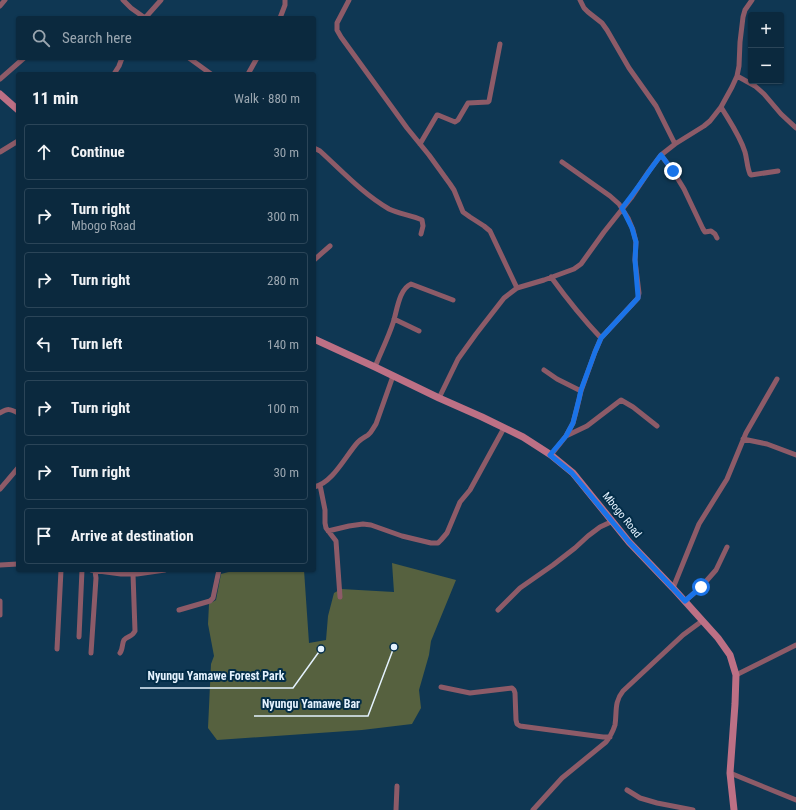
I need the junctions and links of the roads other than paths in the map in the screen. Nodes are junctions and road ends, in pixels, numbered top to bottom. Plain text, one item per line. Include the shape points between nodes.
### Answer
1 (5, 0) edge
2 (123, 0) edge
3 (160, 0) edge
4 (285, 0) edge
5 (349, 0) edge
6 (580, 0) edge
7 (752, 0) edge
8 (0, 6) edge
9 (142, 16) edge
10 (147, 16) edge
11 (281, 16) edge
12 (500, 44) dead end
13 (22, 60) edge
14 (121, 60) edge
15 (192, 60) edge
16 (256, 60) edge
17 (115, 72) edge
18 (208, 72) edge
19 (249, 72) edge
20 (737, 76) junction
21 (0, 79) edge
22 (0, 94) edge
23 (721, 107) junction
24 (16, 108) edge
25 (796, 128) edge
26 (16, 142) edge
27 (420, 144) junction
28 (674, 144) junction
29 (316, 149) edge
30 (0, 152) edge
31 (661, 155) junction
32 (562, 162) dead end
33 (778, 171) dead end
34 (622, 208) junction
35 (421, 234) dead end
36 (717, 238) dead end
37 (330, 246) dead end
38 (316, 258) edge
39 (551, 277) junction
40 (517, 288) junction
41 (453, 300) dead end
42 (394, 319) junction
43 (419, 330) dead end
44 (601, 338) junction
45 (316, 340) edge
46 (375, 367) junction
47 (544, 370) dead end
48 (393, 376) junction
49 (777, 379) dead end
50 (581, 390) junction
51 (440, 398) junction
52 (16, 412) edge
53 (0, 413) edge
54 (657, 426) dead end
55 (504, 428) junction
56 (566, 436) junction
57 (743, 439) junction
58 (550, 455) junction
59 (796, 455) edge
60 (16, 470) edge
61 (320, 485) junction
62 (316, 486) edge
63 (0, 489) edge
64 (613, 521) junction
65 (328, 531) junction
66 (727, 547) dead end
67 (16, 564) edge
68 (0, 565) edge
69 (61, 572) edge
70 (82, 572) edge
71 (94, 572) edge
72 (107, 572) edge
73 (144, 572) edge
74 (219, 572) edge
75 (133, 574) junction
76 (673, 588) junction
77 (340, 597) dead end
78 (0, 601) edge
79 (685, 601) junction
80 (179, 610) dead end
81 (498, 610) dead end
82 (0, 615) edge
83 (702, 621) junction
84 (79, 637) dead end
85 (796, 645) edge
86 (57, 650) dead end
87 (91, 653) dead end
88 (120, 653) dead end
89 (736, 675) junction
90 (441, 687) dead end
91 (610, 737) junction
92 (730, 773) junction
93 (397, 786) dead end
94 (627, 790) dead end
95 (796, 800) edge
96 (396, 810) edge
97 (533, 810) edge
98 (693, 810) edge
99 (734, 810) edge

1 - 8 street
2 - 9 street
3 - 10 street
4 - 11 street
5 - 27 street via 337,24 337,30
6 - 28 street via 588,12 607,30 629,68 656,106
7 - 20 street via 743,17
12 - 27 street via 489,102 468,104 455,122 437,115
13 - 21 street
14 - 17 street
15 - 18 street
16 - 19 street
20 - 23 street
20 - 25 street via 755,86
22 - 24 main road
23 - 28 street via 704,126
23 - 33 street via 742,145 750,174
26 - 30 street
27 - 40 street via 454,190 463,212 490,231
28 - 31 street
29 - 35 street via 378,202 399,213 422,220
31 - 34 street
31 - 36 street via 684,189 703,230 711,231
32 - 34 street via 610,196
34 - 39 street via 581,264
34 - 44 street via 636,242 638,298
37 - 38 street
39 - 40 street
39 - 44 street via 573,307
40 - 51 street via 499,304 467,347 454,366
41 - 42 street via 410,284 398,302
42 - 43 street
42 - 46 street
44 - 50 street
45 - 46 main road, Mbogo Road
46 - 48 main road, Mbogo Road
47 - 50 street
48 - 51 main road, Mbogo Road
48 - 61 street via 372,430 358,441 337,469
49 - 57 street
50 - 56 street via 573,423
51 - 55 main road, Mbogo Road
52 - 53 street via 10,409
54 - 56 street via 621,400 587,426
55 - 58 main road, Mbogo Road
55 - 65 street via 470,490 460,502 447,533 438,543 402,536 363,524
56 - 58 street
57 - 59 street via 767,444
57 - 76 street via 727,479 699,524
58 - 64 main road, Mbogo Road via 572,473
60 - 63 street
61 - 62 street
61 - 65 street via 325,510 324,523
64 - 76 main road, Mbogo Road via 629,542
64 - 81 street via 588,536 520,588
65 - 77 street via 336,541
66 - 79 street via 716,570
67 - 68 street
69 - 86 street
70 - 84 street
71 - 87 street via 96,578
72 - 75 street
73 - 75 street
74 - 80 street via 213,598 210,601
75 - 88 street via 135,631 125,640
76 - 79 main road, Mbogo Road
78 - 82 street
79 - 83 main road, Mbogo Road
83 - 89 main road, Mbogo Road via 730,655
83 - 91 street via 682,635 621,694
85 - 89 street
89 - 92 main road, Mbogo Road
90 - 91 street via 470,693 512,688 515,693 516,720 520,726
91 - 97 street via 562,778
92 - 95 street
92 - 99 main road, Mbogo Road
93 - 96 street
94 - 98 street via 640,798

